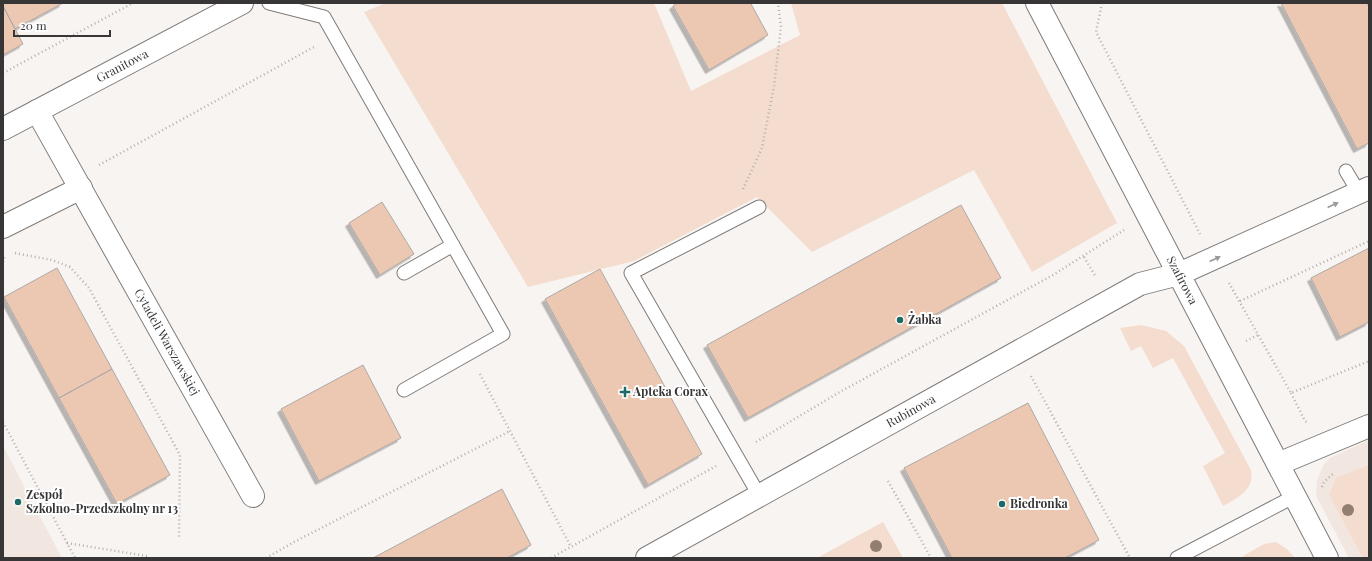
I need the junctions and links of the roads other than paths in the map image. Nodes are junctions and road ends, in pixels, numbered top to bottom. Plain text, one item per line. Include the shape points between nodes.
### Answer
1 (242, 3) edge
2 (269, 3) edge
3 (1037, 3) edge
4 (37, 111) junction
5 (3, 129) edge
6 (1346, 171) dead end
7 (81, 188) junction
8 (1364, 190) edge
9 (759, 207) dead end
10 (3, 227) edge
11 (452, 245) junction
12 (404, 273) dead end
13 (1179, 274) junction
14 (404, 390) dead end
15 (1369, 426) edge
16 (1278, 464) junction
17 (759, 495) junction
18 (253, 496) dead end
19 (1295, 496) junction
20 (647, 558) edge
21 (1177, 558) edge
22 (1327, 558) edge

1 - 4 street, Granitowa
2 - 11 lane via 324,17
3 - 13 street, Szafirowa
4 - 5 street, Granitowa
4 - 7 street, Cytadeli Warszawskiej
6 - 8 lane
7 - 10 street
7 - 18 street, Cytadeli Warszawskiej
13 -> 8 street, Rubinowa
9 - 17 lane via 631,273
11 - 12 lane
11 - 14 lane via 503,334
13 - 16 street, Szafirowa
13 - 17 street, Rubinowa via 1140,284 1116,296
15 - 16 street
16 - 19 street, Szafirowa
17 - 20 street, Rubinowa
19 - 21 lane
19 - 22 street, Szafirowa

